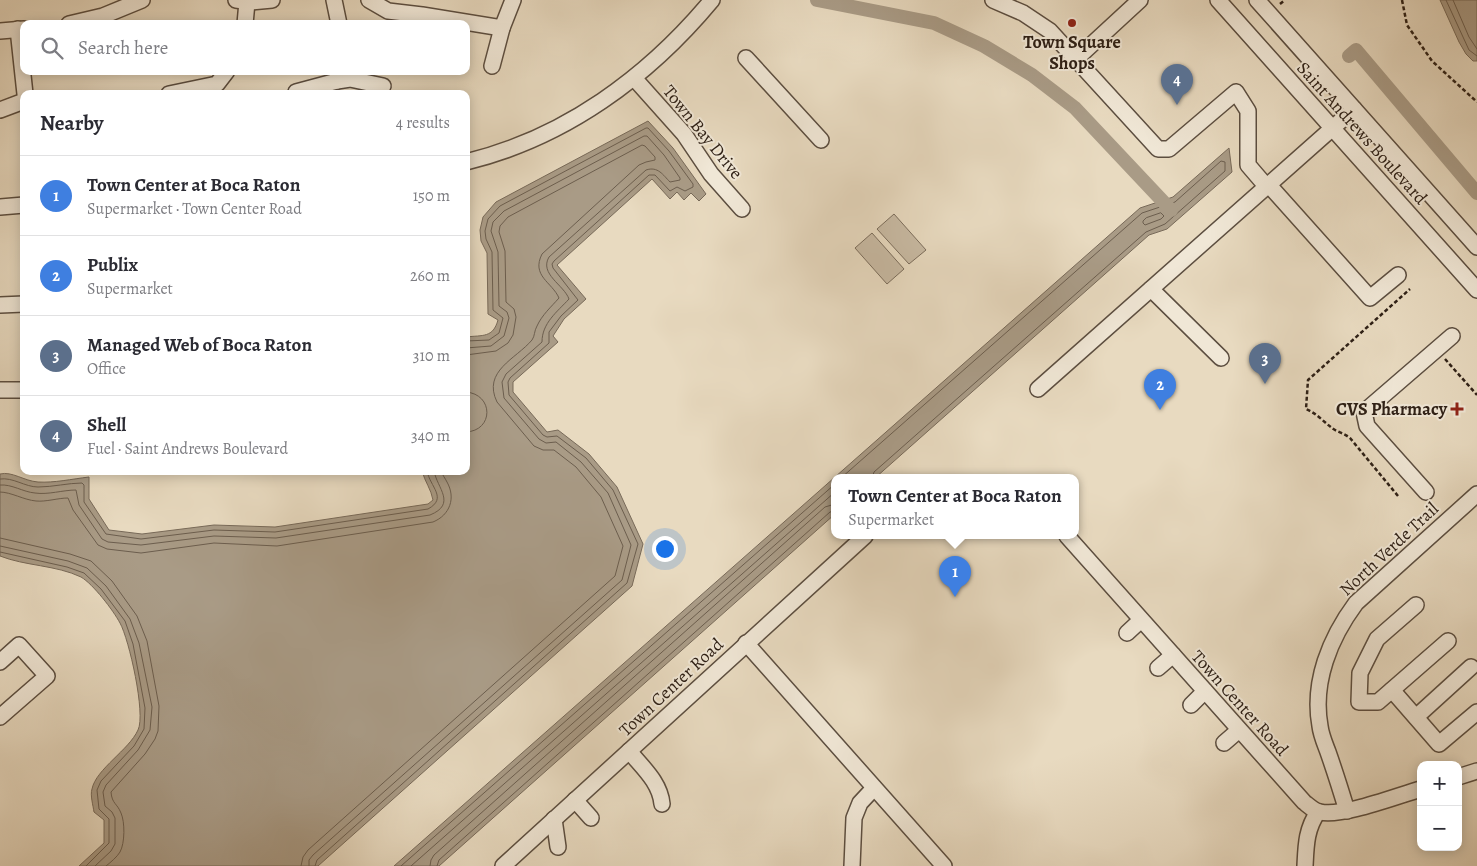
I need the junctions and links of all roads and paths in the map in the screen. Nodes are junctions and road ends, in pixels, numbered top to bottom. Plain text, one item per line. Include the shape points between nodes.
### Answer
1 (142, 0) edge
2 (272, 0) edge
3 (334, 0) edge
4 (369, 0) edge
5 (513, 0) edge
6 (712, 0) edge
7 (993, 0) edge
8 (1140, 0) edge
9 (1218, 0) edge
10 (1257, 0) edge
11 (1285, 0) edge
12 (1402, 0) edge
13 (242, 1) edge
14 (1280, 4) dead end
15 (86, 20) edge
16 (244, 20) edge
17 (338, 20) edge
18 (453, 20) edge
19 (470, 23) edge
20 (502, 28) junction
21 (20, 29) edge
22 (0, 31) edge
23 (746, 58) dead end
24 (1076, 59) junction
25 (492, 66) dead end
26 (24, 75) edge
27 (224, 75) edge
28 (337, 76) edge
29 (634, 78) junction
30 (383, 86) dead end
31 (25, 90) edge
32 (188, 90) edge
33 (301, 90) edge
34 (20, 102) edge
35 (1477, 102) edge
36 (1354, 109) junction
37 (0, 110) edge
38 (1332, 128) junction
39 (821, 140) dead end
40 (470, 161) edge
41 (1267, 185) junction
42 (20, 205) edge
43 (0, 207) edge
44 (742, 209) dead end
45 (1477, 247) edge
46 (1398, 275) dead end
47 (1152, 289) junction
48 (1410, 289) dead end
49 (1477, 290) edge
50 (20, 304) edge
51 (0, 305) edge
52 (1452, 336) dead end
53 (1221, 358) dead end
54 (1445, 359) dead end
55 (1038, 389) dead end
56 (0, 390) edge
57 (20, 390) edge
58 (1477, 395) edge
59 (1426, 492) dead end
60 (1477, 494) edge
61 (1398, 496) dead end
62 (862, 539) edge
63 (1070, 539) edge
64 (1416, 605) dead end
65 (1141, 620) junction
66 (1128, 633) dead end
67 (1448, 641) dead end
68 (746, 643) junction
69 (1173, 655) junction
70 (0, 662) edge
71 (1472, 667) dead end
72 (1158, 668) dead end
73 (1392, 690) junction
74 (1205, 692) junction
75 (1191, 705) dead end
76 (1477, 712) edge
77 (0, 718) edge
78 (1416, 718) junction
79 (1239, 730) junction
80 (1224, 743) dead end
81 (629, 751) junction
82 (1477, 772) edge
83 (1462, 776) edge
84 (874, 788) junction
85 (1417, 789) edge
86 (574, 800) junction
87 (662, 804) dead end
88 (1347, 811) junction
89 (1318, 812) junction
90 (591, 818) dead end
91 (554, 819) junction
92 (558, 847) dead end
93 (518, 859) edge
94 (503, 866) edge
95 (852, 866) edge
96 (944, 866) edge
97 (1305, 866) edge

1 - 15 street
2 - 13 street
3 - 17 street
4 - 18 street via 388,11
5 - 20 street
6 - 29 street via 676,40
7 - 24 street via 1023,13 1050,31
8 - 24 street
9 - 38 street, Saint Andrews Boulevard
10 - 36 street, Saint Andrews Boulevard
11 - 14 path
12 - 35 path via 1407,25 1432,61
13 - 16 street
19 - 20 street
20 - 25 street
21 - 22 street
23 - 39 street
24 - 41 street via 1158,149 1169,149 1236,92 1248,111 1248,165
26 - 31 street
27 - 32 street via 217,84
28 - 30 street
28 - 33 street
29 - 40 street via 566,123 506,150
29 - 44 street, Town Bay Drive via 684,134 711,174
34 - 37 street
36 - 38 street
36 - 45 street, Saint Andrews Boulevard
38 - 41 street
38 - 49 street, Saint Andrews Boulevard
41 - 46 street via 1370,298
41 - 47 street
42 - 43 street
47 - 53 street
47 - 55 street
48 - 61 path via 1308,380 1306,409 1350,438
50 - 51 street
52 - 59 street via 1364,412 1367,426
54 - 58 path
56 - 57 street
60 - 88 street, North Verde Trail via 1356,603 1332,641 1324,662 1318,706 1320,727
62 - 68 street, Town Center Road
63 - 65 street, Town Center Road
64 - 73 street via 1377,639 1360,673 1359,702 1378,702
65 - 66 street
65 - 69 street, Town Center Road
67 - 73 street
68 - 81 street, Town Center Road
68 - 84 street
69 - 72 street
69 - 74 street, Town Center Road
70 - 77 street via 19,645 46,676
71 - 78 street
73 - 78 street
74 - 75 street
74 - 79 street, Town Center Road
76 - 78 street via 1439,744
79 - 80 street
79 - 89 street, Town Center Road via 1304,802
81 - 86 street, Town Center Road
81 - 87 street via 656,784
82 - 83 street
84 - 95 street via 860,803 854,818
84 - 96 street
85 - 88 street
86 - 90 street
86 - 91 street, Town Center Road
88 - 89 street
89 - 97 street via 1307,835
91 - 92 street
91 - 93 street, Town Center Road
93 - 94 street, Town Center Road

